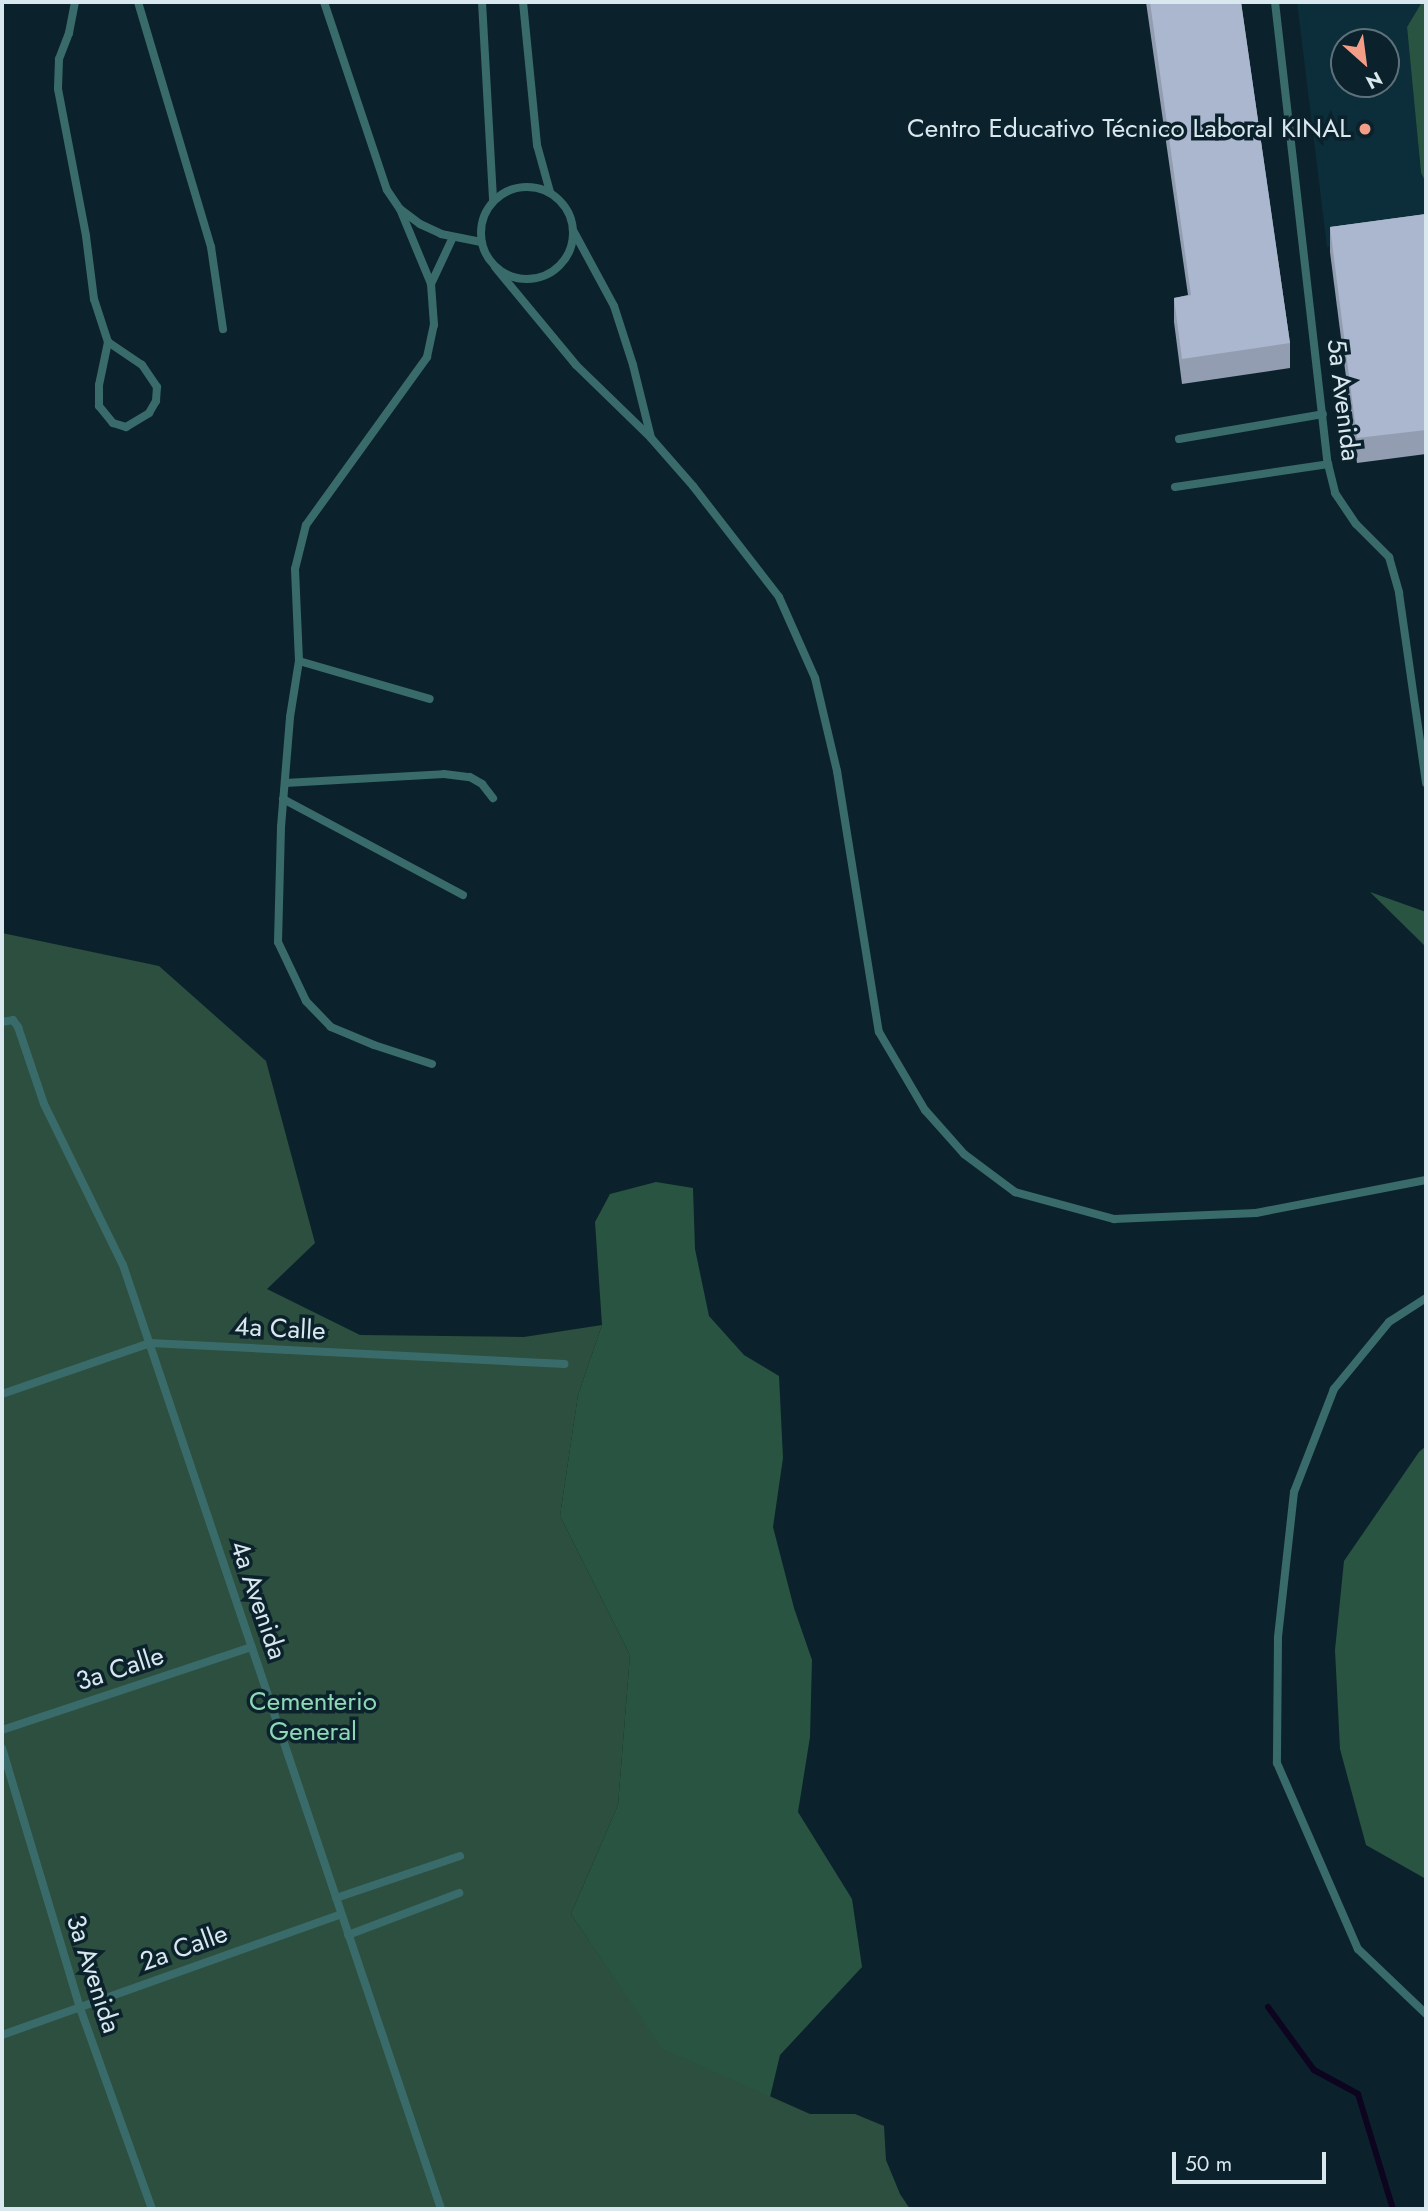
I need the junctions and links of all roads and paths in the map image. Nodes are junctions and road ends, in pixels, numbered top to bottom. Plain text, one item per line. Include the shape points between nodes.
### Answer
1 (75, 2) edge
2 (138, 2) edge
3 (324, 2) edge
4 (482, 2) edge
5 (523, 2) edge
6 (1275, 2) edge
7 (550, 192) junction
8 (493, 201) junction
9 (400, 209) junction
10 (574, 231) junction
11 (453, 237) junction
12 (481, 242) junction
13 (495, 267) junction
14 (431, 284) junction
15 (223, 329) dead end
16 (108, 342) junction
17 (1323, 414) junction
18 (651, 438) junction
19 (1179, 439) dead end
20 (1328, 464) junction
21 (1175, 486) dead end
22 (299, 661) junction
23 (430, 699) dead end
24 (285, 783) junction
25 (1426, 783) edge
26 (493, 798) dead end
27 (284, 799) junction
28 (463, 895) dead end
29 (5, 1021) edge
30 (432, 1064) dead end
31 (1426, 1180) edge
32 (1426, 1298) edge
33 (150, 1343) junction
34 (564, 1364) dead end
35 (2, 1394) edge
36 (252, 1647) junction
37 (2, 1730) edge
38 (2, 1748) edge
39 (460, 1856) dead end
40 (459, 1893) dead end
41 (336, 1898) junction
42 (341, 1914) junction
43 (348, 1935) junction
44 (80, 2008) junction
45 (1426, 2014) edge
46 (2, 2035) edge
47 (152, 2209) edge
48 (441, 2209) edge

1 - 16 lane via 58,59 58,89 94,299
2 - 15 lane via 211,247
3 - 9 lane via 387,190
4 - 8 lane
5 - 7 lane via 537,145
6 - 17 lane, 5a Avenida
7 - 8 lane via 518,187
7 - 10 lane via 571,215
8 - 12 lane via 483,220
9 - 11 lane via 420,224
9 - 14 lane
10 - 13 lane via 572,247 552,272 522,279
10 - 18 lane via 614,306
11 - 12 lane
11 - 14 lane
12 - 13 lane
13 - 18 lane via 593,383
14 - 22 lane via 434,325 427,357 306,525 295,569
16 - 16 lane via 142,365 157,387 149,414 126,426 113,423 99,406
17 - 19 lane
17 - 20 lane, 5a Avenida
18 - 31 lane via 779,597 815,678 837,771 879,1032 925,1110 964,1154 1015,1192 1114,1219 1256,1213
20 - 21 lane
20 - 25 lane, 5a Avenida via 1335,493 1356,524 1389,557 1399,593
22 - 23 lane
22 - 24 lane
24 - 26 lane via 444,774 470,778
24 - 27 lane
27 - 28 lane
27 - 30 lane via 278,942 306,1001 331,1027
29 - 33 lane, 4a Avenida via 13,1020 18,1027 61,1141 123,1265
32 - 45 lane via 1389,1322 1334,1389 1294,1492 1278,1638 1278,1763 1358,1950
33 - 34 lane, 4a Calle
33 - 35 lane, 4a Calle
33 - 36 lane, 4a Avenida
36 - 37 lane, 3a Calle
36 - 41 lane, 4a Avenida
38 - 44 lane, 3a Avenida
39 - 41 lane
40 - 43 lane
41 - 42 lane, 4a Avenida
42 - 43 lane, 4a Avenida
42 - 44 lane, 2a Calle
43 - 48 lane, 4a Avenida
44 - 46 lane, 2a Calle
44 - 47 lane, 3a Avenida

